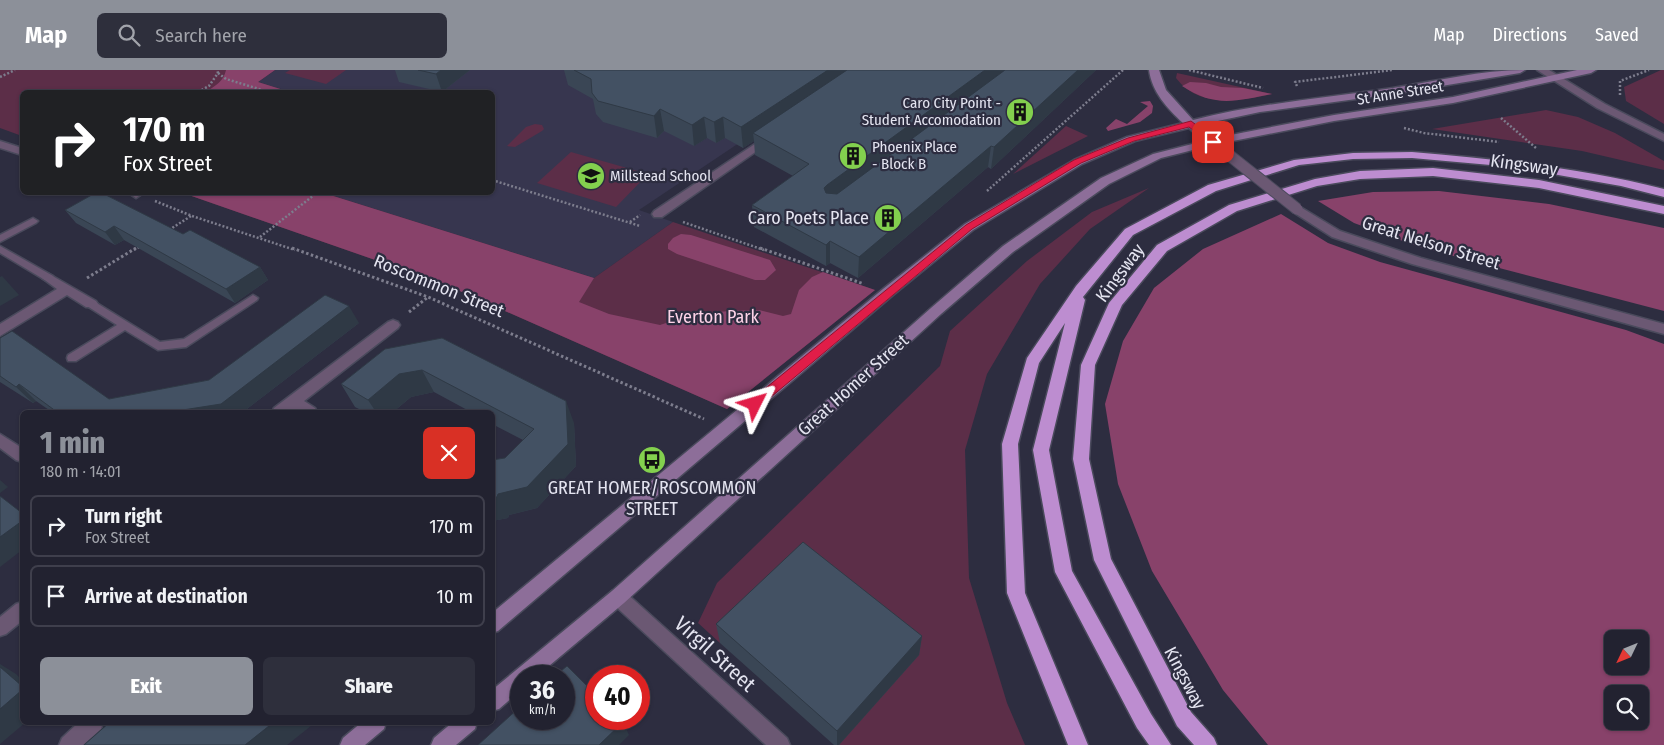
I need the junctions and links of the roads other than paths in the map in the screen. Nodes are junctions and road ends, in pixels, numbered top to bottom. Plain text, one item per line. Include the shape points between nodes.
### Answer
1 (1154, 70) edge
2 (1520, 70) edge
3 (1542, 70) edge
4 (1591, 70) edge
5 (1556, 79) junction
6 (1191, 124) junction
7 (780, 130) edge
8 (1664, 138) edge
9 (1213, 142) junction
10 (0, 144) edge
11 (20, 151) edge
12 (1664, 193) edge
13 (1664, 210) edge
14 (658, 214) road end
15 (33, 221) dead end
16 (0, 239) edge
17 (0, 250) edge
18 (49, 278) joint
19 (1081, 289) junction
20 (67, 290) junction
21 (253, 298) dead end
22 (91, 304) joint
23 (124, 325) junction
24 (393, 325) dead end
25 (1664, 328) edge
26 (0, 331) edge
27 (72, 358) dead end
28 (293, 402) junction
29 (282, 410) edge
30 (307, 410) edge
31 (2, 444) edge
32 (20, 455) edge
33 (618, 597) junction
34 (20, 612) edge
35 (495, 622) edge
36 (0, 628) edge
37 (536, 665) edge
38 (510, 687) edge
39 (495, 700) edge
40 (91, 725) edge
41 (373, 725) edge
42 (464, 725) edge
43 (69, 745) edge
44 (350, 745) edge
45 (440, 745) edge
46 (780, 745) edge
47 (1078, 745) edge
48 (1161, 745) edge
49 (1207, 745) edge

1 - 6 street via 1154,80 1161,93
2 - 6 street, St Anne Street via 1260,109
3 - 5 street
4 - 5 street, St Anne Street
5 - 8 street
5 - 9 street, St Anne Street
6 - 9 street
6 - 35 street via 1131,139 1078,162 969,227
7 - 14 street
9 - 25 street, Great Nelson Street, bridge via 1296,209 1336,234 1417,261
9 - 33 street, Great Homer Street via 1157,156 1105,181 1008,249
10 - 11 street
12 - 19 highway, Kingsway via 1622,182 1513,164 1421,155 1353,156 1298,162 1212,188 1130,232
13 - 49 highway, Kingsway via 1539,184 1432,172 1360,175 1315,183 1232,208 1162,248 1116,303 1088,365 1081,458 1103,560 1184,719
15 - 16 lane
17 - 18 lane
18 - 20 street
19 - 47 highway, Kingsway via 1032,362 1010,444 1016,593
19 - 48 highway via 1041,450 1064,572 1144,721
20 - 22 street
20 - 26 street
21 - 23 lane via 186,343 158,346
22 - 23 lane
23 - 27 lane
24 - 28 street
28 - 29 street
28 - 30 street
31 - 32 street
33 - 37 street, Great Homer Street
33 - 46 street, Virgil Street
34 - 36 street
38 - 39 street, Great Homer Street
40 - 43 street
41 - 44 street
42 - 45 street

